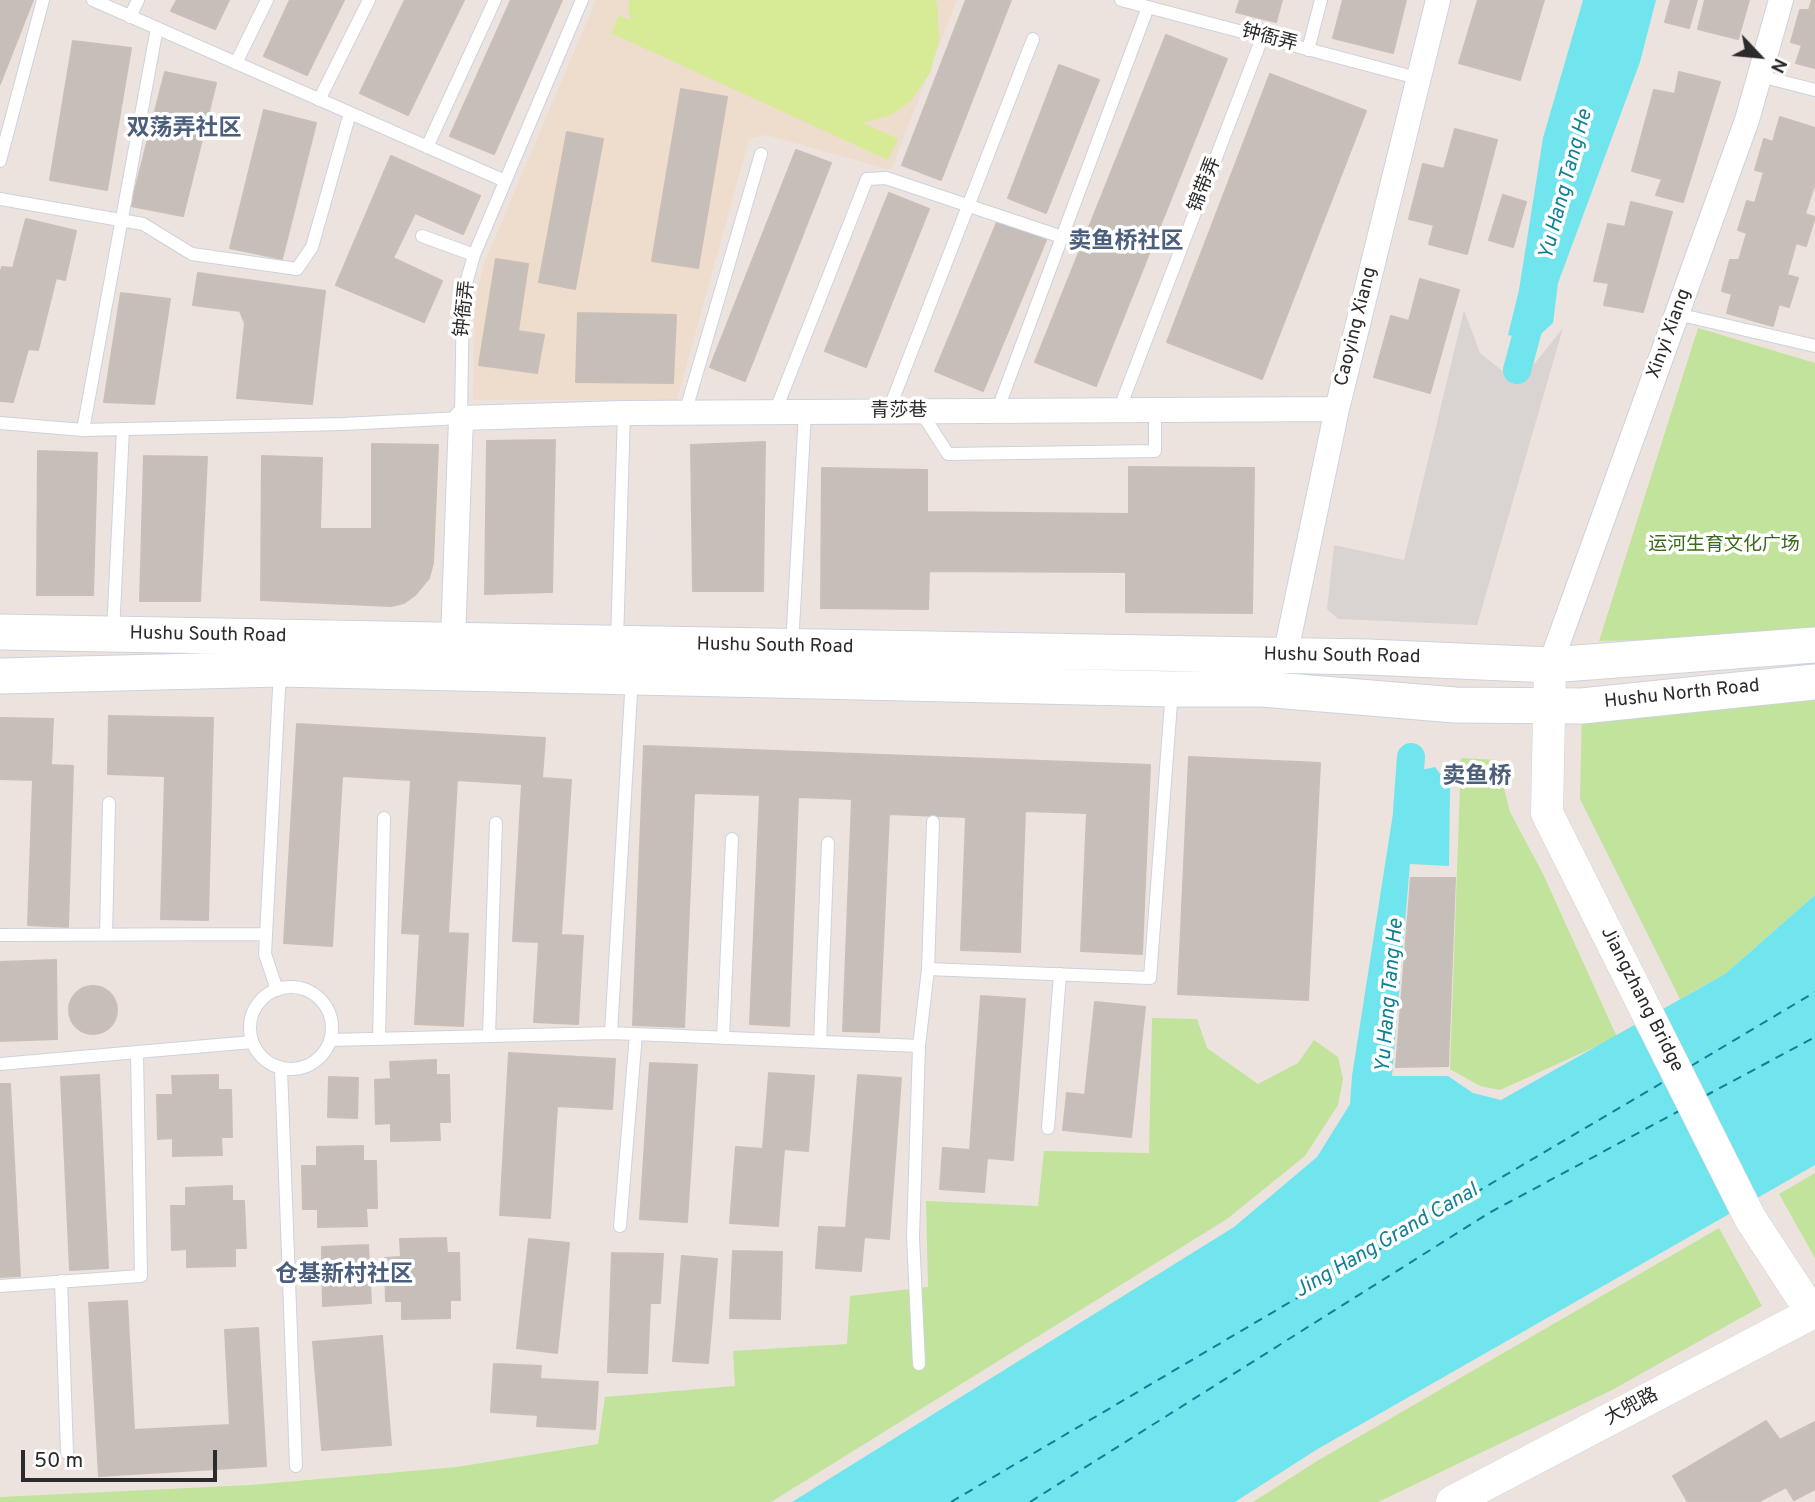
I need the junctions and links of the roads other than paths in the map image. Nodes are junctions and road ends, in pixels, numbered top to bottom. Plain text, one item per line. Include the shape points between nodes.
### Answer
1 (43, 0) edge
2 (93, 0) edge
3 (138, 0) edge
4 (267, 0) edge
5 (369, 0) edge
6 (495, 0) edge
7 (582, 0) edge
8 (1121, 0) edge
9 (1321, 0) edge
10 (1438, 0) edge
11 (1781, 0) edge
12 (1148, 7) junction
13 (130, 17) junction
14 (157, 28) junction
15 (1262, 38) junction
16 (1033, 39) dead end
17 (1308, 50) junction
18 (236, 63) junction
19 (1759, 76) junction
20 (1417, 78) junction
21 (1815, 90) edge
22 (319, 100) junction
23 (350, 113) junction
24 (427, 147) junction
25 (761, 153) dead end
26 (0, 161) edge
27 (505, 181) junction
28 (0, 199) edge
29 (968, 205) junction
30 (120, 220) junction
31 (422, 236) dead end
32 (1062, 237) junction
33 (474, 255) junction
34 (1677, 314) junction
35 (1815, 346) edge
36 (1337, 409) junction
37 (1119, 410) junction
38 (1155, 410) junction
39 (921, 411) junction
40 (997, 411) junction
41 (775, 412) junction
42 (805, 412) junction
43 (888, 412) junction
44 (624, 413) junction
45 (685, 413) junction
46 (461, 418) junction
47 (0, 423) edge
48 (123, 429) junction
49 (82, 430) junction
50 (0, 632) edge
51 (113, 634) junction
52 (453, 640) junction
53 (617, 643) junction
54 (1815, 645) edge
55 (792, 647) junction
56 (1285, 656) junction
57 (1550, 666) junction
58 (281, 669) junction
59 (0, 676) edge
60 (632, 677) junction
61 (1815, 682) edge
62 (1172, 689) junction
63 (1548, 704) junction
64 (109, 803) dead end
65 (384, 818) dead end
66 (933, 822) dead end
67 (496, 823) dead end
68 (732, 839) dead end
69 (828, 843) dead end
70 (266, 934) junction
71 (0, 935) edge
72 (106, 935) junction
73 (928, 969) junction
74 (1060, 974) junction
75 (277, 990) junction
76 (611, 1033) junction
77 (636, 1034) junction
78 (489, 1036) junction
79 (723, 1038) junction
80 (379, 1039) junction
81 (331, 1040) junction
82 (252, 1042) junction
83 (820, 1042) junction
84 (919, 1046) junction
85 (137, 1052) junction
86 (0, 1064) edge
87 (281, 1069) junction
88 (1048, 1128) dead end
89 (620, 1226) dead end
90 (61, 1281) junction
91 (0, 1286) edge
92 (1813, 1313) edge
93 (919, 1364) dead end
94 (67, 1454) dead end
95 (296, 1466) dead end
96 (1452, 1502) edge

1 - 26 lane
2 - 13 lane
3 - 13 lane
4 - 18 lane
5 - 22 lane
6 - 24 lane
7 - 27 lane, 钟衙弄
8 - 12 lane, 钟衙弄
9 - 17 lane
10 - 20 street, Caoying Xiang
11 - 19 street, Xinyi Xiang
12 - 15 lane, 钟衙弄
12 - 32 lane
13 - 14 lane
14 - 18 lane
14 - 30 lane
15 - 17 lane, 钟衙弄
15 - 37 lane, 锦带弄
16 - 29 lane
17 - 20 lane, 钟衙弄
18 - 22 lane
19 - 21 lane
19 - 34 street, Xinyi Xiang
20 - 36 street, Caoying Xiang
22 - 23 lane
23 - 24 lane
23 - 30 lane via 312,247 297,270 192,254 142,224
24 - 27 lane
25 - 45 lane
27 - 33 lane, 钟衙弄
28 - 30 lane
29 - 32 lane
29 - 41 lane via 886,178 867,179
29 - 43 lane
30 - 49 lane
31 - 33 lane
32 - 40 lane
33 - 46 lane, 钟衙弄 via 463,294
34 - 35 lane
34 - 57 street, Xinyi Xiang
36 - 38 street, 青莎巷
36 - 56 street, Caoying Xiang
37 - 38 street, 青莎巷
37 - 40 street, 青莎巷
38 - 39 lane via 1155,451 948,454
39 - 40 street, 青莎巷
39 - 43 street, 青莎巷
41 - 42 street, 青莎巷
41 - 45 street, 青莎巷
42 - 43 street, 青莎巷
42 - 55 lane
44 - 45 street, 青莎巷
44 - 46 street, 青莎巷
44 - 53 lane
46 - 48 lane
46 - 52 street, 钟衙弄
47 - 49 lane
48 - 49 lane
48 - 51 lane
50 - 51 main road, Hushu South Road
51 - 52 main road, Hushu South Road
52 - 53 main road, Hushu South Road
53 - 55 main road, Hushu South Road
54 - 57 main road, Hushu North Road
55 - 56 main road, Hushu South Road
56 - 57 main road, Hushu South Road
57 - 63 street, Jiangzhang Bridge
58 - 59 main road, Hushu South Road
58 - 60 main road, Hushu South Road
58 - 70 lane
60 - 62 main road, Hushu South Road
60 - 76 lane
61 - 63 main road, Hushu North Road via 1582,706
62 - 63 main road, Hushu South Road via 1262,689 1455,705
62 - 74 lane via 1150,978
63 - 92 street, Jiangzhang Bridge via 1547,813 1750,1218
64 - 72 lane
65 - 80 lane
66 - 73 lane
67 - 78 lane
68 - 79 lane
69 - 83 lane
70 - 72 lane
70 - 75 lane via 265,954
71 - 72 lane
73 - 74 lane
73 - 84 lane
74 - 88 lane
75 - 81 lane via 302,988 315,994 330,1014
75 - 82 lane via 265,996 251,1017
76 - 77 lane
76 - 78 lane
77 - 79 lane
77 - 89 lane
78 - 80 lane
79 - 83 lane
80 - 81 lane
81 - 87 lane via 317,1061 294,1070
82 - 85 lane
82 - 87 lane via 259,1054
83 - 84 lane
84 - 93 lane via 913,1237
85 - 86 lane
85 - 90 lane via 141,1276
87 - 95 lane
90 - 91 lane
90 - 94 lane
92 - 96 street, 大兜路

